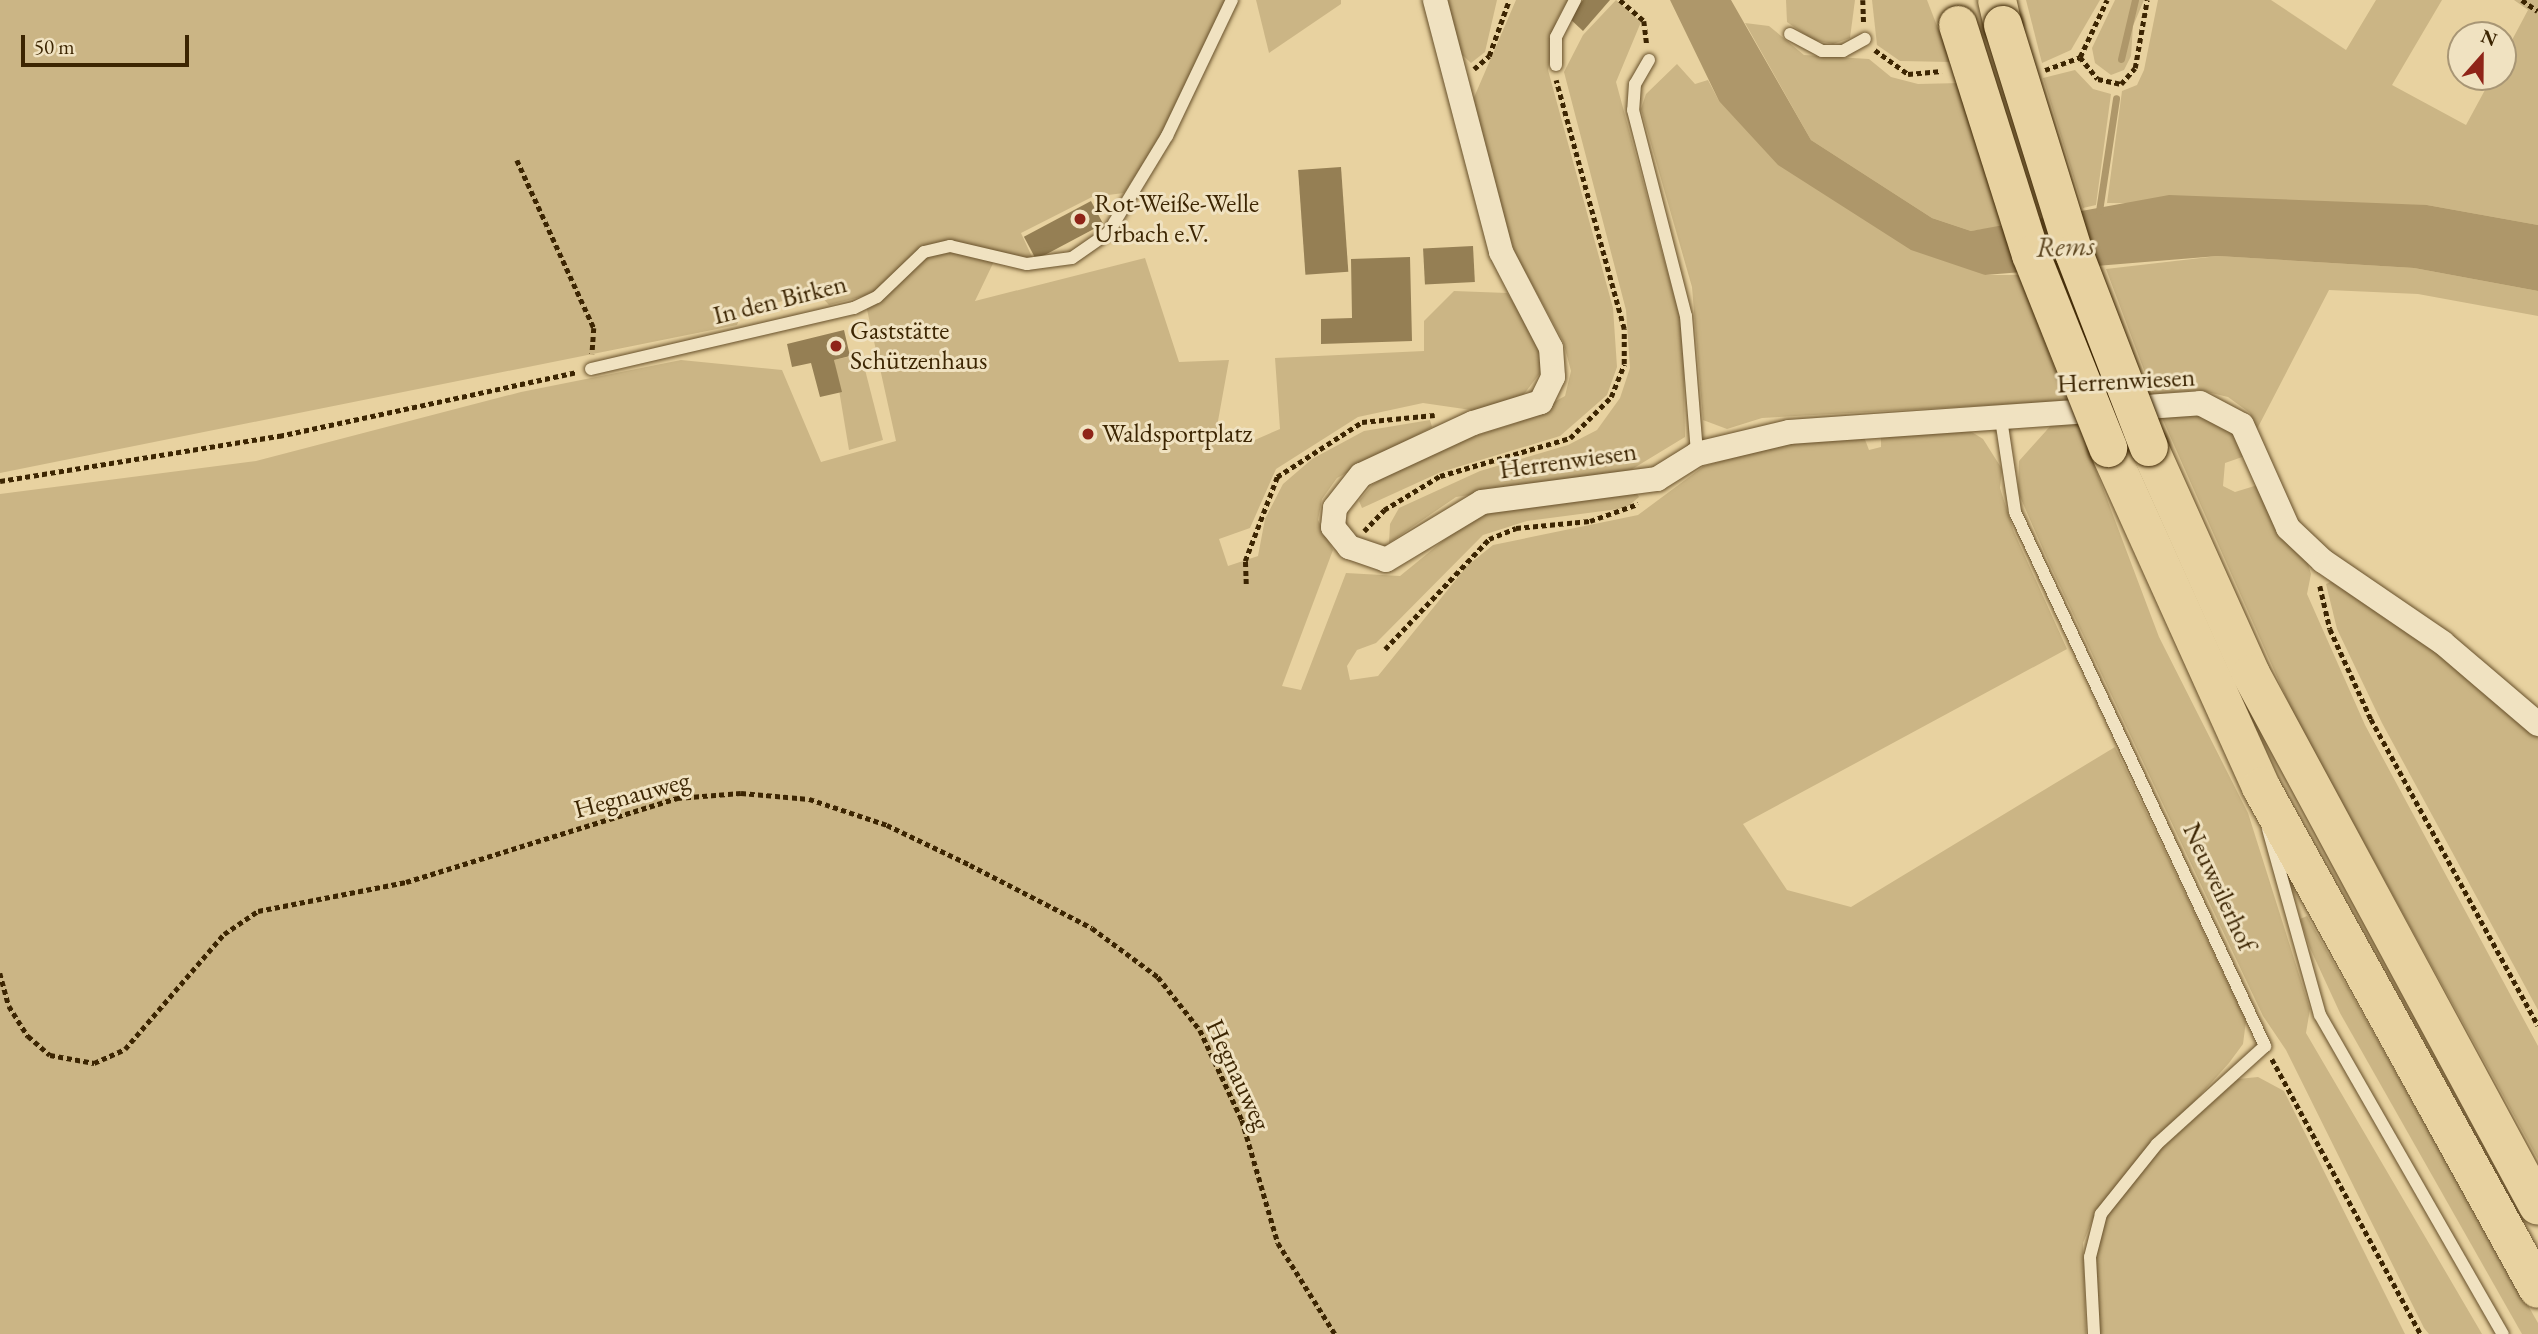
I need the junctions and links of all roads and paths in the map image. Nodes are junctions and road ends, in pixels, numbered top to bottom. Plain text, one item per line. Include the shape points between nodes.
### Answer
1 (1232, 0) edge
2 (1435, 0) edge
3 (1508, 0) edge
4 (1575, 0) edge
5 (1620, 0) edge
6 (2147, 0) edge
7 (2522, 0) edge
8 (2538, 10) edge
9 (1955, 12) edge
10 (2000, 13) edge
11 (1790, 34) dead end
12 (1865, 38) dead end
13 (2080, 57) dead end
14 (1649, 60) joint
15 (1556, 65) dead end
16 (1454, 78) junction
17 (517, 160) dead end
18 (591, 369) junction
19 (2001, 419) junction
20 (1473, 423) junction
21 (1698, 454) junction
22 (0, 481) edge
23 (1633, 510) dead end
24 (2323, 561) junction
25 (1246, 584) dead end
26 (1385, 649) dead end
27 (2538, 724) edge
28 (2261, 787) junction
29 (0, 973) edge
30 (2538, 1025) edge
31 (2265, 1045) junction
32 (2538, 1206) edge
33 (2538, 1289) edge
34 (1335, 1334) edge
35 (2094, 1334) edge
36 (2421, 1334) edge
37 (2503, 1334) edge

1 - 18 lane, In den Birken via 1167,135 1108,233 1072,258 1027,264 950,246 924,252 877,297 854,308
2 - 16 street, Herrenwiesen
3 - 16 path via 1489,56
4 - 15 lane via 1556,37
5 - 14 path via 1644,21
6 - 13 path via 2135,68 2121,83 2098,79
7 - 8 path
9 - 28 highway, bridge via 2031,255 2108,448
10 - 32 highway, bridge via 2074,253 2149,447 2251,674
11 - 12 lane via 1822,51 1843,51
14 - 21 lane via 1636,84 1633,110 1686,316
16 - 20 street, Herrenwiesen via 1502,251 1552,348 1553,377 1541,402
17 - 18 path via 594,328
18 - 22 path via 279,436
19 - 21 street, Herrenwiesen via 1789,432
19 - 24 street, Herrenwiesen via 2200,403 2224,411 2242,425 2288,528
19 - 31 lane, Neuweilerhof via 2015,512
20 - 21 street, Herrenwiesen via 1362,475 1343,490 1333,527 1349,547 1386,560 1482,502 1657,479
20 - 25 path via 1418,412 1362,422 1318,447 1277,477 1245,561
23 - 26 path via 1516,528 1489,539
24 - 27 street, Herrenwiesen via 2443,642
24 - 30 path via 2319,596 2371,719
28 - 33 highway
28 - 37 lane via 2271,847 2320,1015
29 - 34 path, Hegnauweg via 9,1006 28,1036 50,1055 94,1063 125,1049 224,934 258,911 406,882 677,798 741,793 809,799 887,825 970,865 1092,928 1158,977 1200,1030 1242,1120 1278,1243
31 - 35 lane via 2157,1144 2101,1214 2090,1257
31 - 36 path

